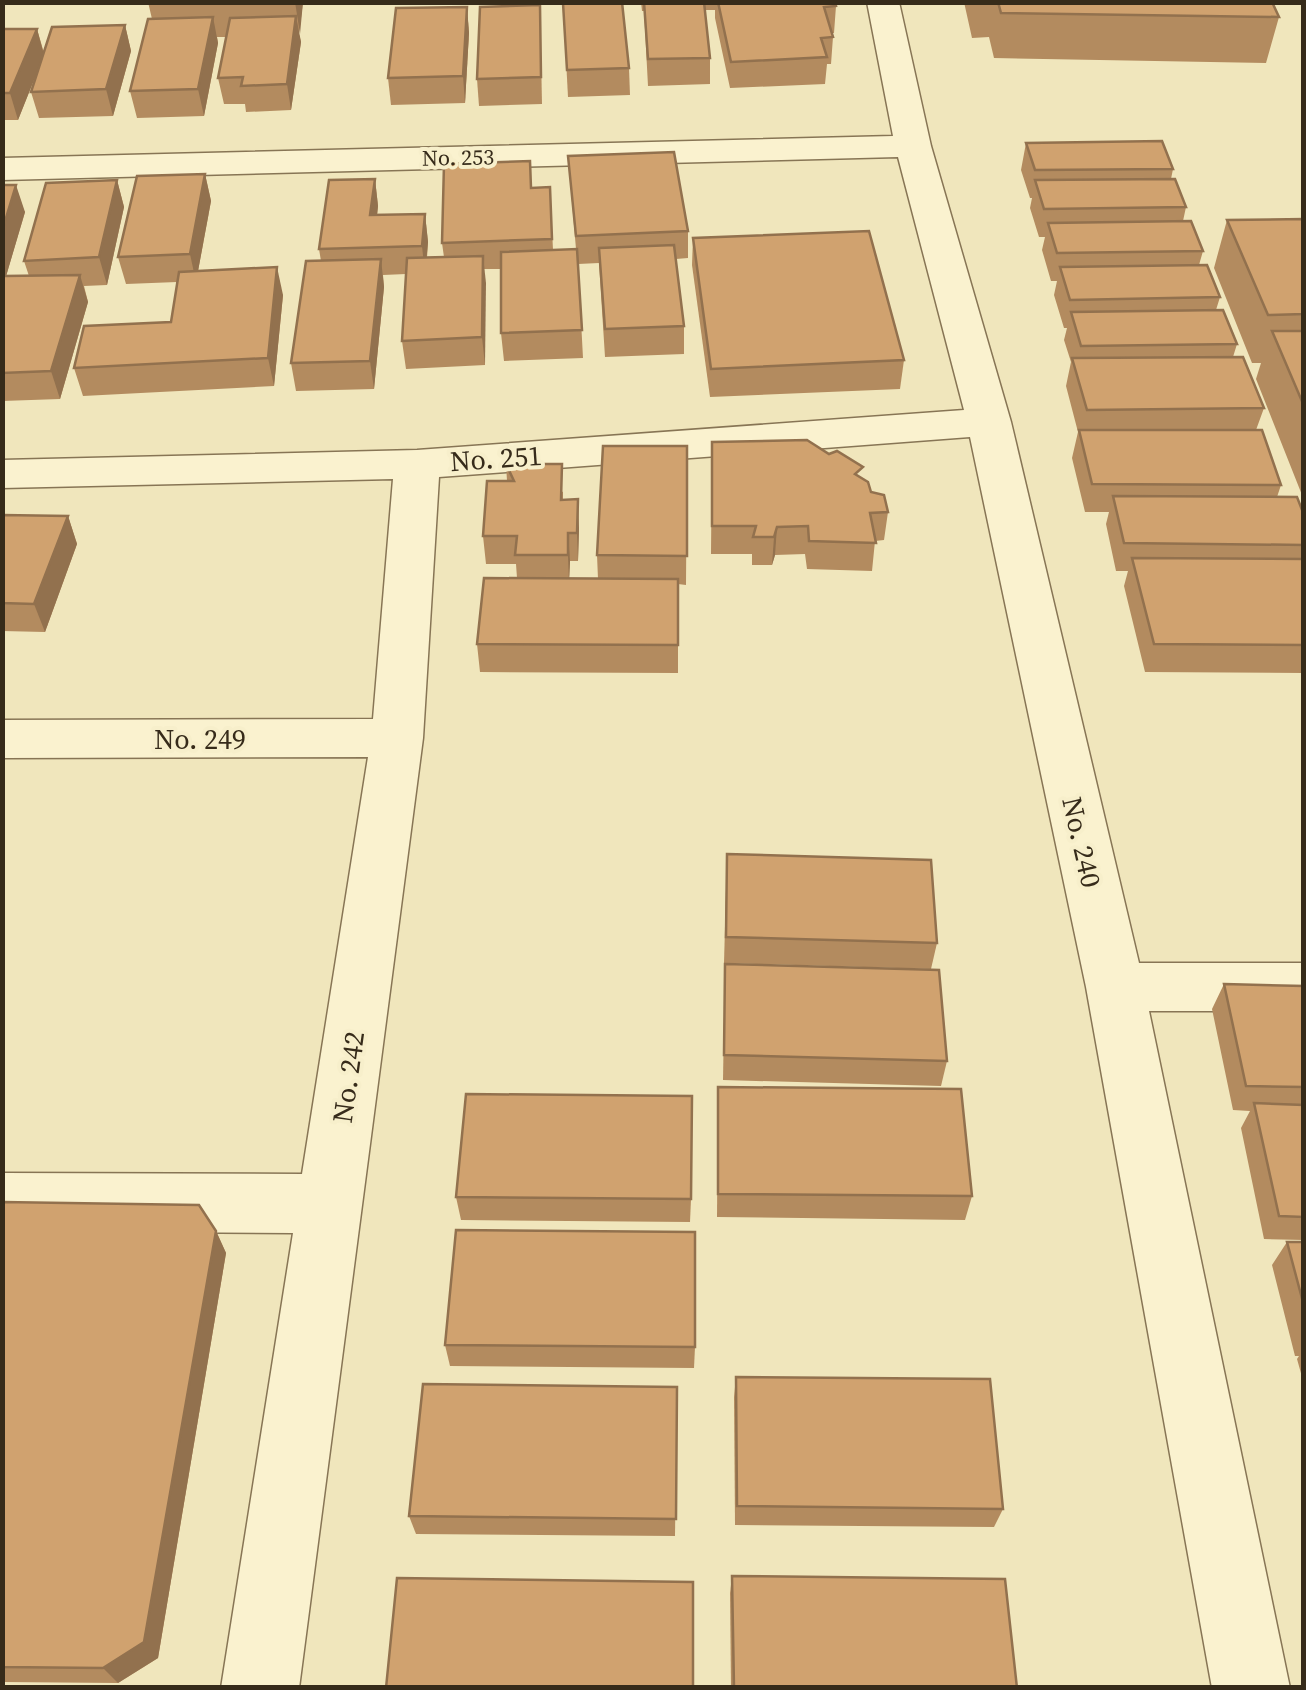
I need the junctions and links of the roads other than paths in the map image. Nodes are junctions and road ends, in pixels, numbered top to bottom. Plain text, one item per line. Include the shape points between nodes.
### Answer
1 (883, 2) edge
2 (913, 146) junction
3 (2, 169) edge
4 (989, 422) junction
5 (417, 464) junction
6 (2, 474) edge
7 (398, 738) junction
8 (2, 739) edge
9 (1304, 987) edge
10 (1115, 988) junction
11 (2, 1202) edge
12 (330, 1204) junction
13 (260, 1688) edge
14 (1251, 1688) edge

1 - 2 street, No. 240
2 - 3 street, No. 253
2 - 4 street, No. 240
4 - 5 street, No. 251
4 - 10 street, No. 240
5 - 6 street, No. 251
5 - 7 street, No. 242
7 - 8 street, No. 249
7 - 12 street, No. 242
9 - 10 street
10 - 14 street, No. 240
11 - 12 street
12 - 13 street, No. 242

